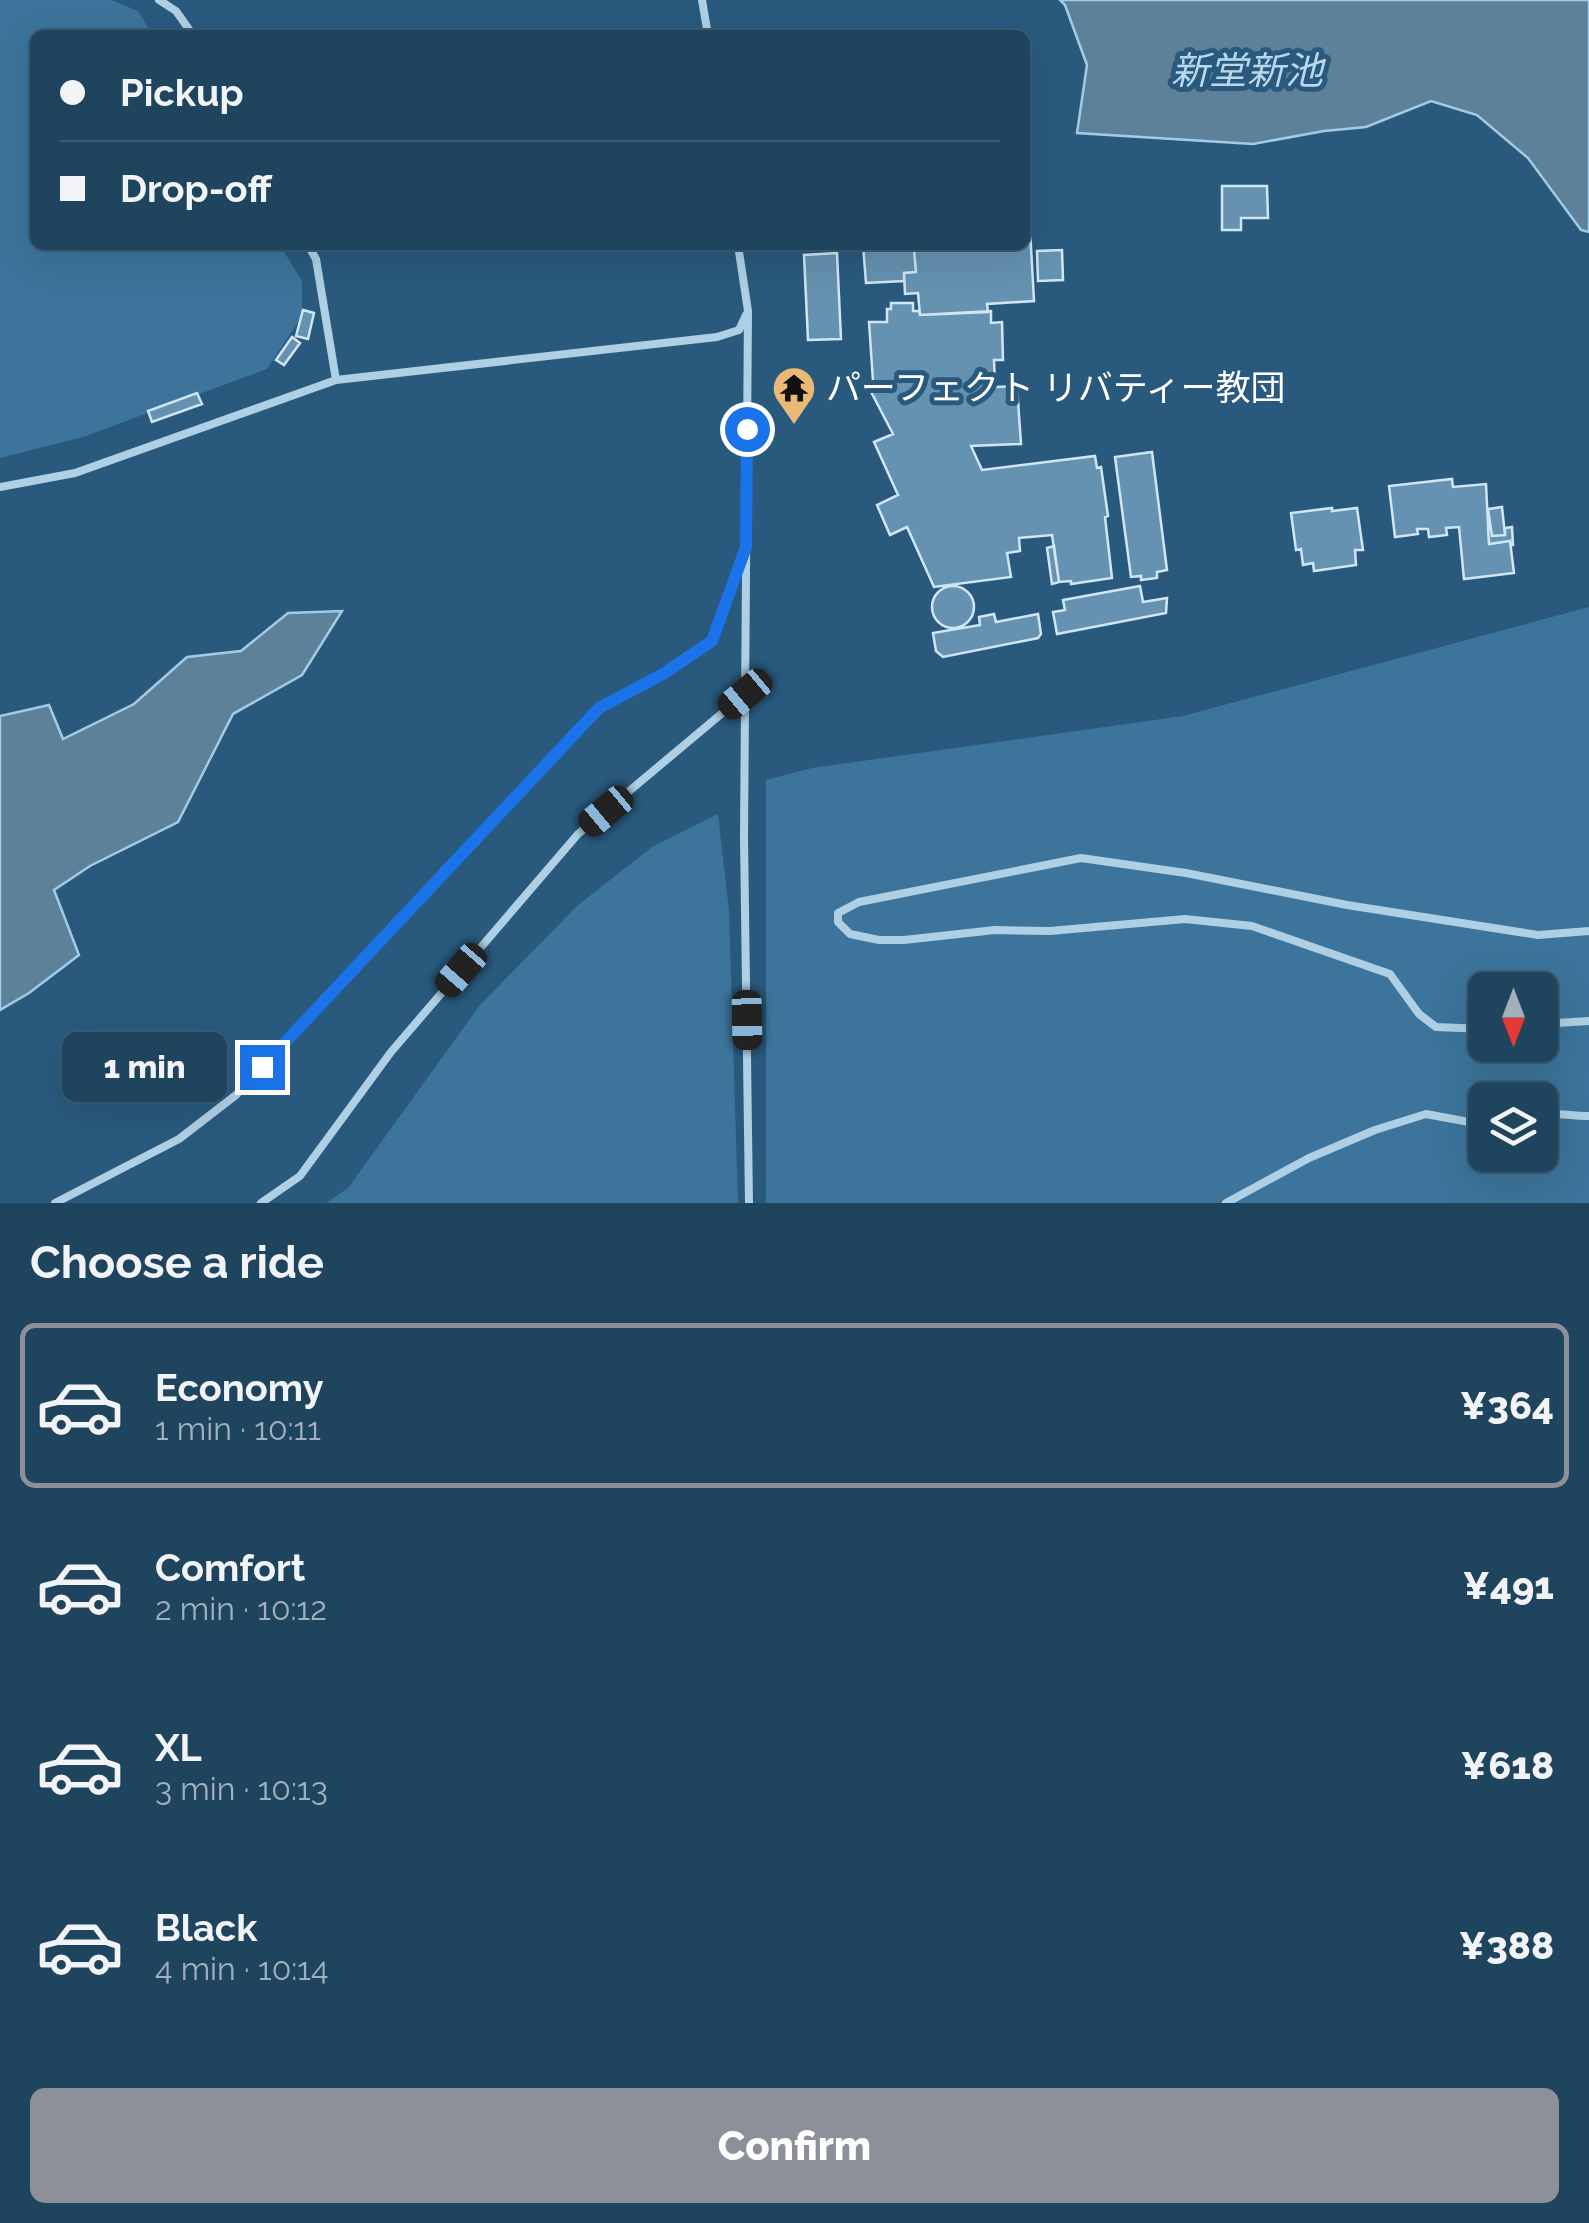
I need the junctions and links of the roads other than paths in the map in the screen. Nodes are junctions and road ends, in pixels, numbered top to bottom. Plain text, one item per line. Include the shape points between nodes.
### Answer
1 (159, 0) edge
2 (702, 0) edge
3 (189, 30) edge
4 (707, 30) edge
5 (311, 250) edge
6 (739, 250) edge
7 (748, 311) junction
8 (336, 380) junction
9 (0, 487) edge
10 (746, 547) junction
11 (745, 694) junction
12 (1589, 931) edge
13 (1589, 1021) edge
14 (1558, 1023) edge
15 (1468, 1028) edge
16 (1558, 1113) edge
17 (1589, 1116) edge
18 (1468, 1122) edge
19 (55, 1203) edge
20 (261, 1203) edge
21 (749, 1203) edge
22 (1226, 1203) edge

1 - 3 lane
2 - 4 lane
5 - 8 lane
6 - 7 lane
7 - 8 lane via 739,330 717,337
7 - 10 lane
8 - 9 lane via 74,474
10 - 11 lane
10 - 19 lane via 712,641 599,708 236,1095 179,1139
11 - 20 lane via 578,834 390,1052 300,1176
11 - 21 lane
12 - 15 lane via 1538,936 1081,858 859,902 838,913 850,934 879,940 1185,920 1252,926 1390,974 1436,1026
13 - 14 lane
16 - 17 lane
18 - 22 lane via 1426,1114 1375,1130

